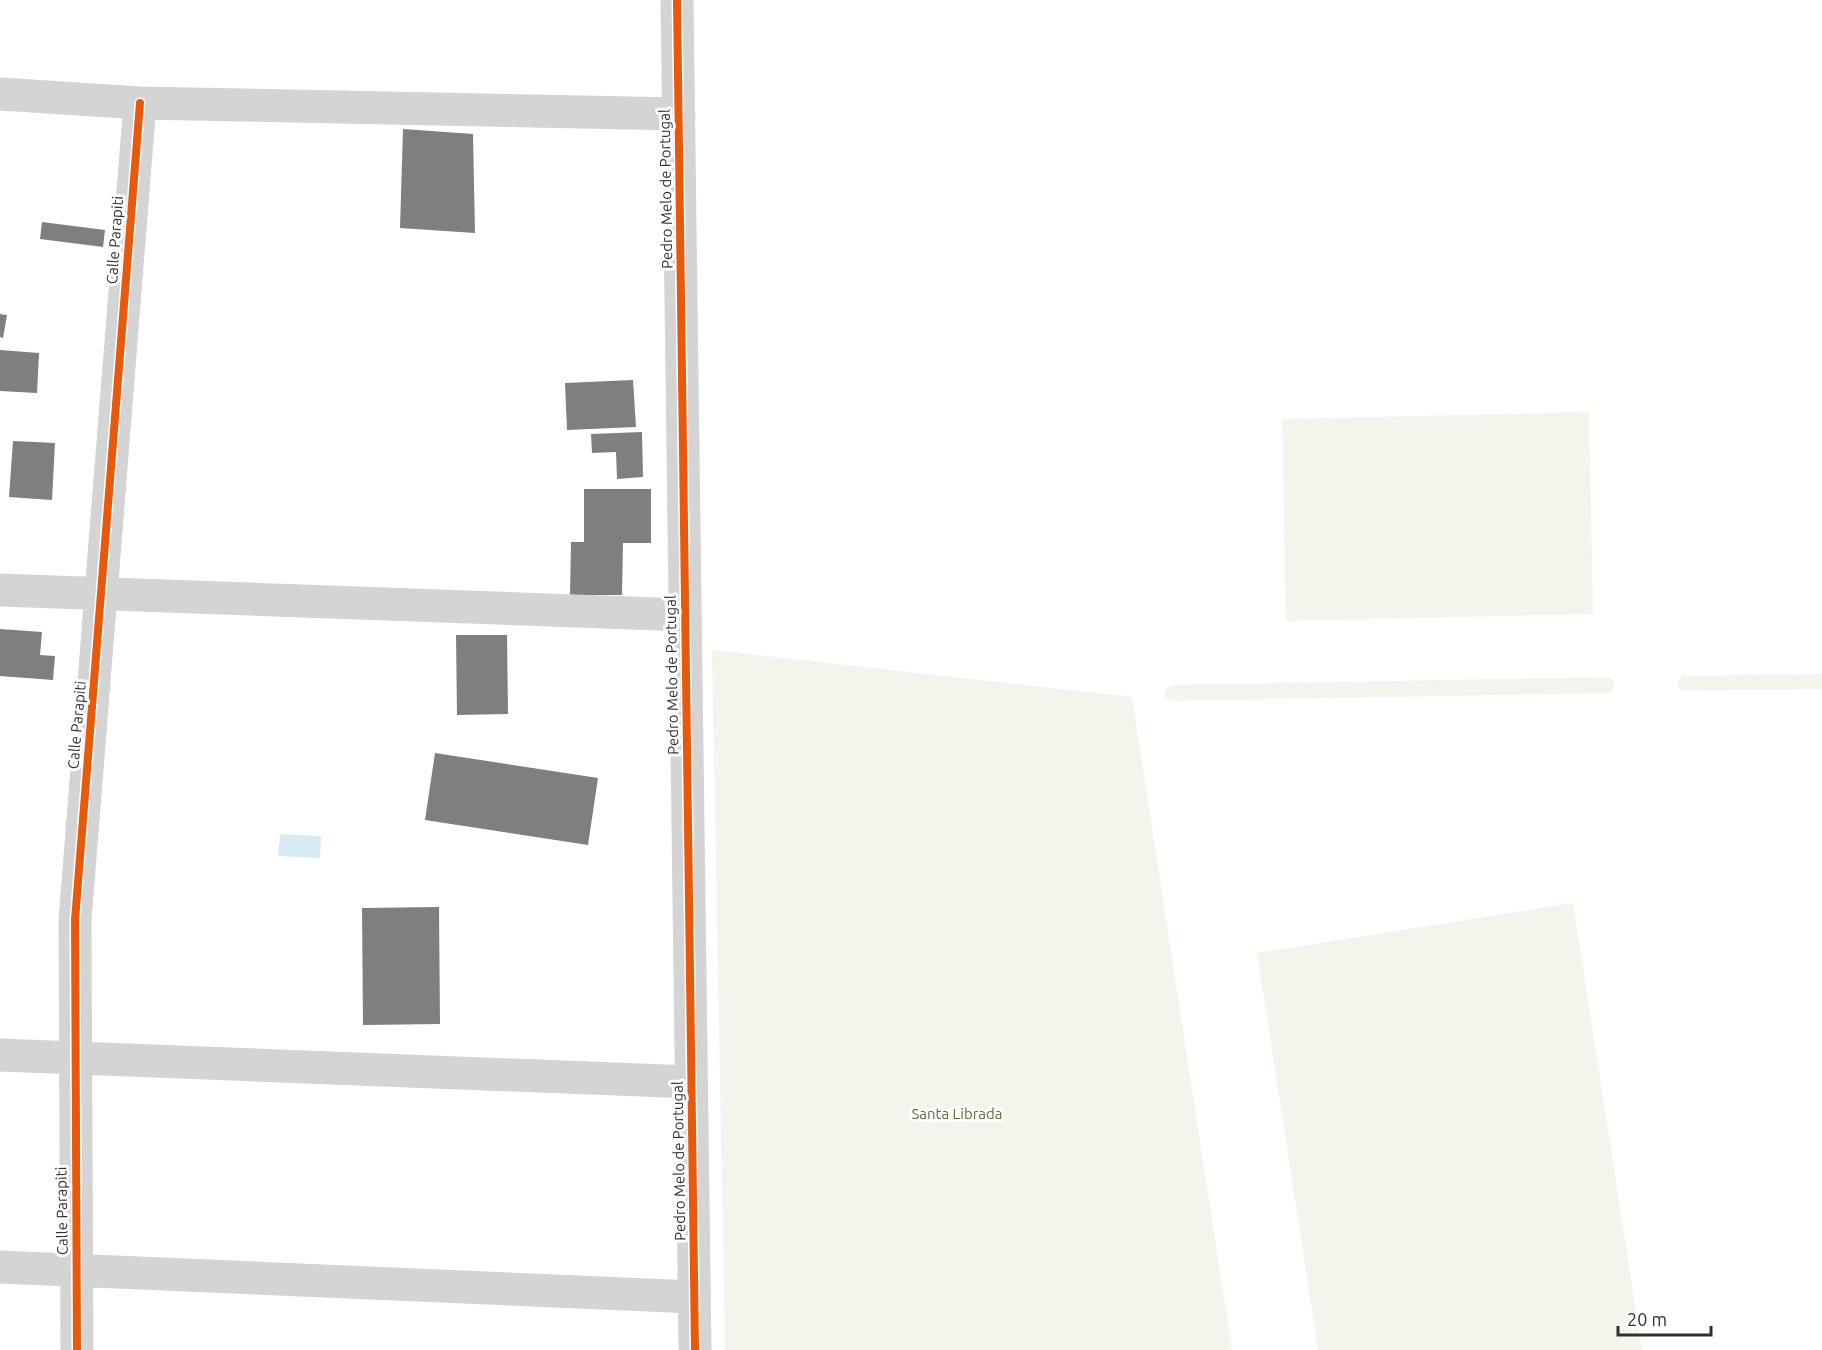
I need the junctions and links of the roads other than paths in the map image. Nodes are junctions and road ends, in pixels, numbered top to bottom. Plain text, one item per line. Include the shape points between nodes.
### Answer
1 (677, 0) edge
2 (0, 94) edge
3 (140, 103) junction
4 (679, 114) junction
5 (0, 590) edge
6 (102, 594) junction
7 (685, 615) junction
8 (0, 1056) edge
9 (74, 1058) junction
10 (691, 1082) junction
11 (0, 1267) edge
12 (76, 1270) junction
13 (694, 1297) junction
14 (76, 1350) edge
15 (695, 1350) edge

1 - 4 street, Pedro Melo de Portugal
2 - 3 street
3 - 4 street
3 - 6 street, Calle Parapiti
4 - 7 street, Pedro Melo de Portugal
5 - 6 street
6 - 7 street
6 - 9 street, Calle Parapiti via 75,920
7 - 10 street, Pedro Melo de Portugal
8 - 9 street
9 - 10 street
9 - 12 street, Calle Parapiti
10 - 13 street, Pedro Melo de Portugal
11 - 12 street
12 - 13 street
12 - 14 street, Calle Parapiti
13 - 15 street, Pedro Melo de Portugal

